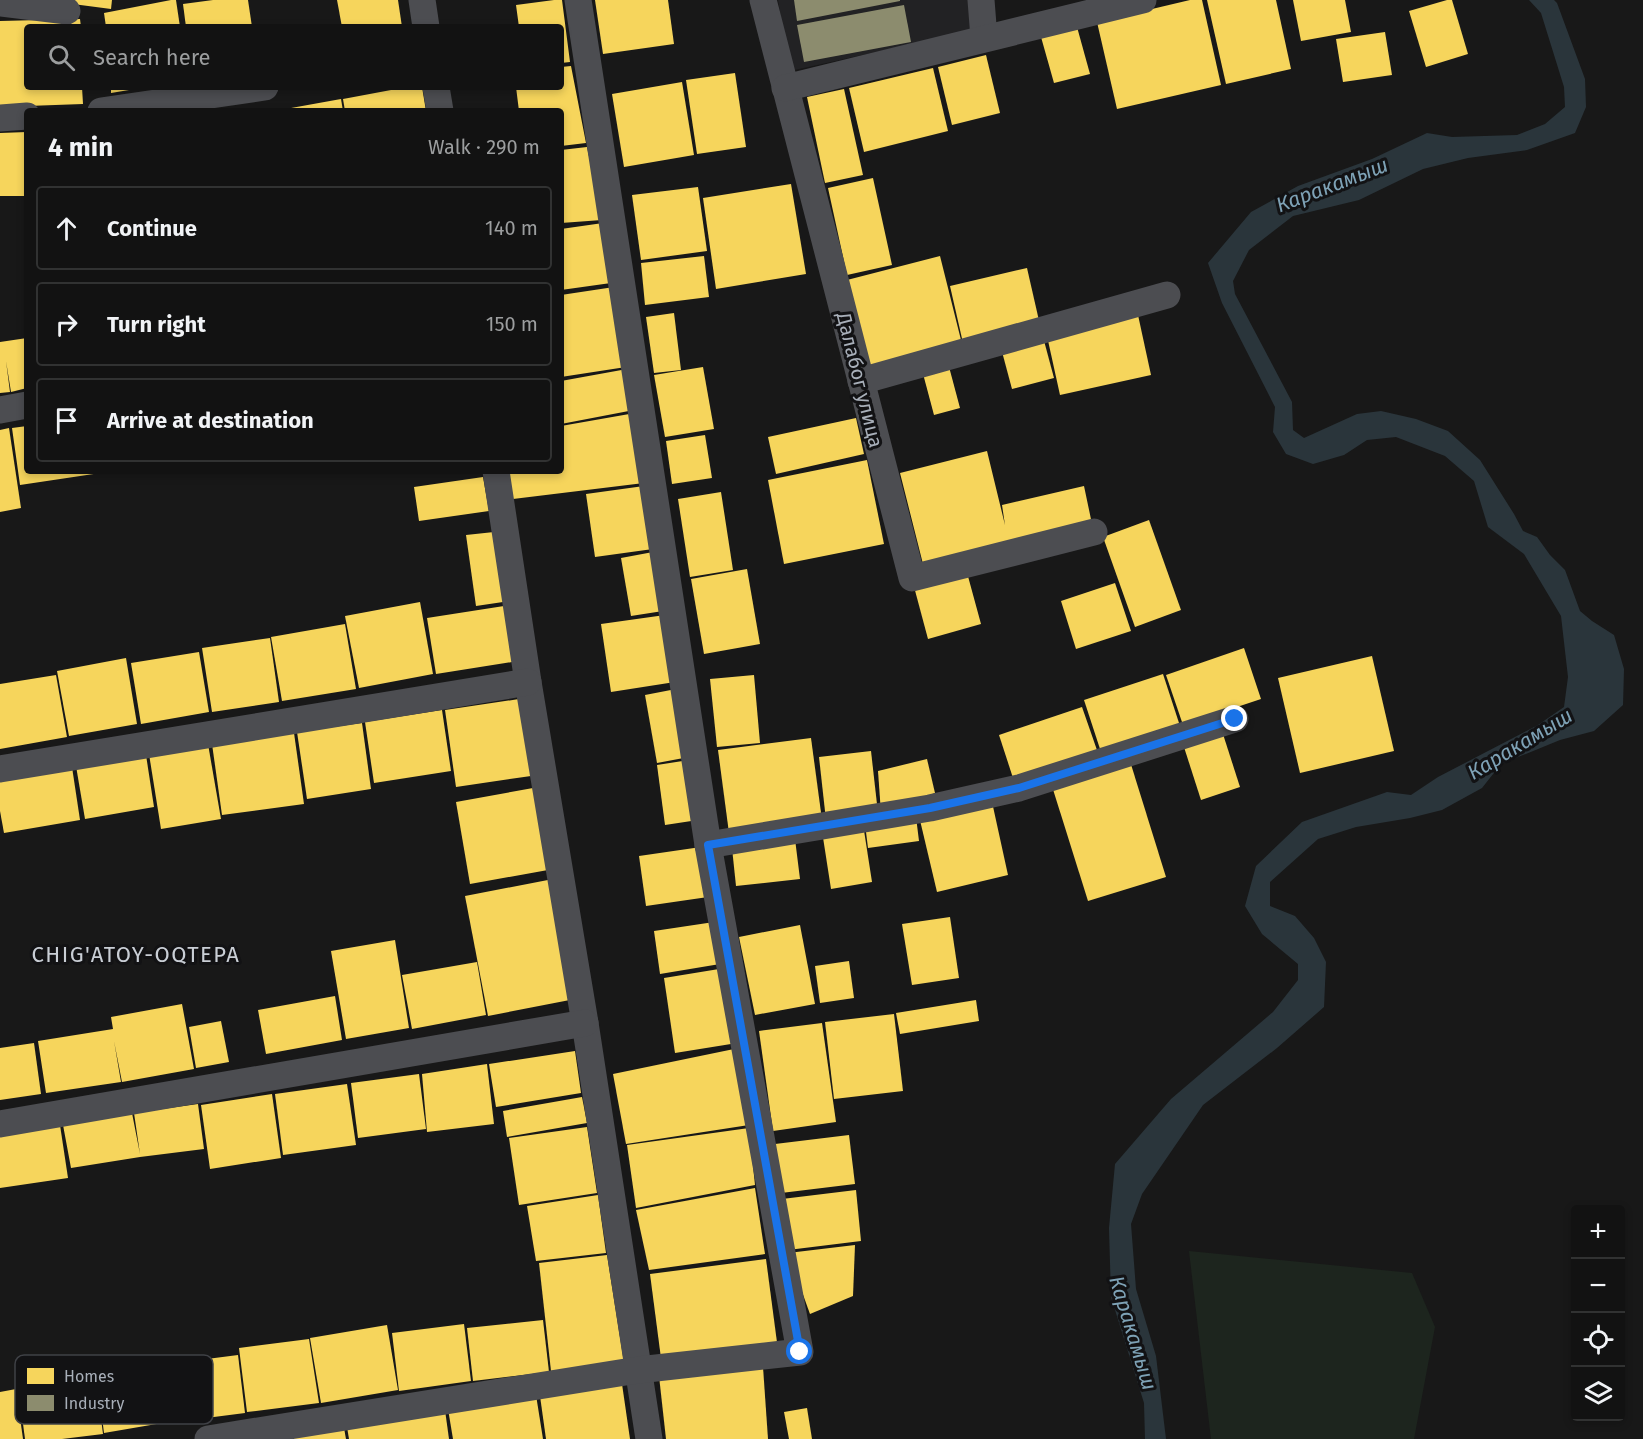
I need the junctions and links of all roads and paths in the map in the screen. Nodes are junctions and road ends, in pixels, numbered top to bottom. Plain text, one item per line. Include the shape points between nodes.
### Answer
1 (422, 0) edge
2 (578, 0) edge
3 (763, 0) edge
4 (981, 0) edge
5 (1143, 0) edge
6 (0, 3) edge
7 (67, 11) dead end
8 (426, 24) edge
9 (984, 38) junction
10 (785, 88) junction
11 (244, 90) edge
12 (436, 90) edge
13 (122, 108) edge
14 (440, 108) edge
15 (24, 116) edge
16 (0, 118) edge
17 (1167, 295) dead end
18 (861, 381) junction
19 (24, 406) edge
20 (0, 410) edge
21 (496, 474) edge
22 (1094, 532) dead end
23 (528, 682) junction
24 (1235, 719) dead end
25 (0, 769) edge
26 (708, 845) junction
27 (585, 1023) junction
28 (0, 1124) edge
29 (638, 1370) junction
30 (208, 1439) edge
31 (650, 1439) edge

1 - 8 street
2 - 26 street
3 - 10 street, Далабог улица
4 - 9 street
5 - 9 street
6 - 7 street
9 - 10 street
10 - 18 street, Далабог улица
11 - 13 street
12 - 14 street
15 - 16 street
17 - 18 street
18 - 22 street, Далабог улица via 912,578
19 - 20 street
21 - 23 street
23 - 25 street
23 - 27 street
24 - 26 street via 1019,788 930,808
26 - 29 street via 800,1352
27 - 28 street
27 - 29 street
29 - 30 street
29 - 31 street

